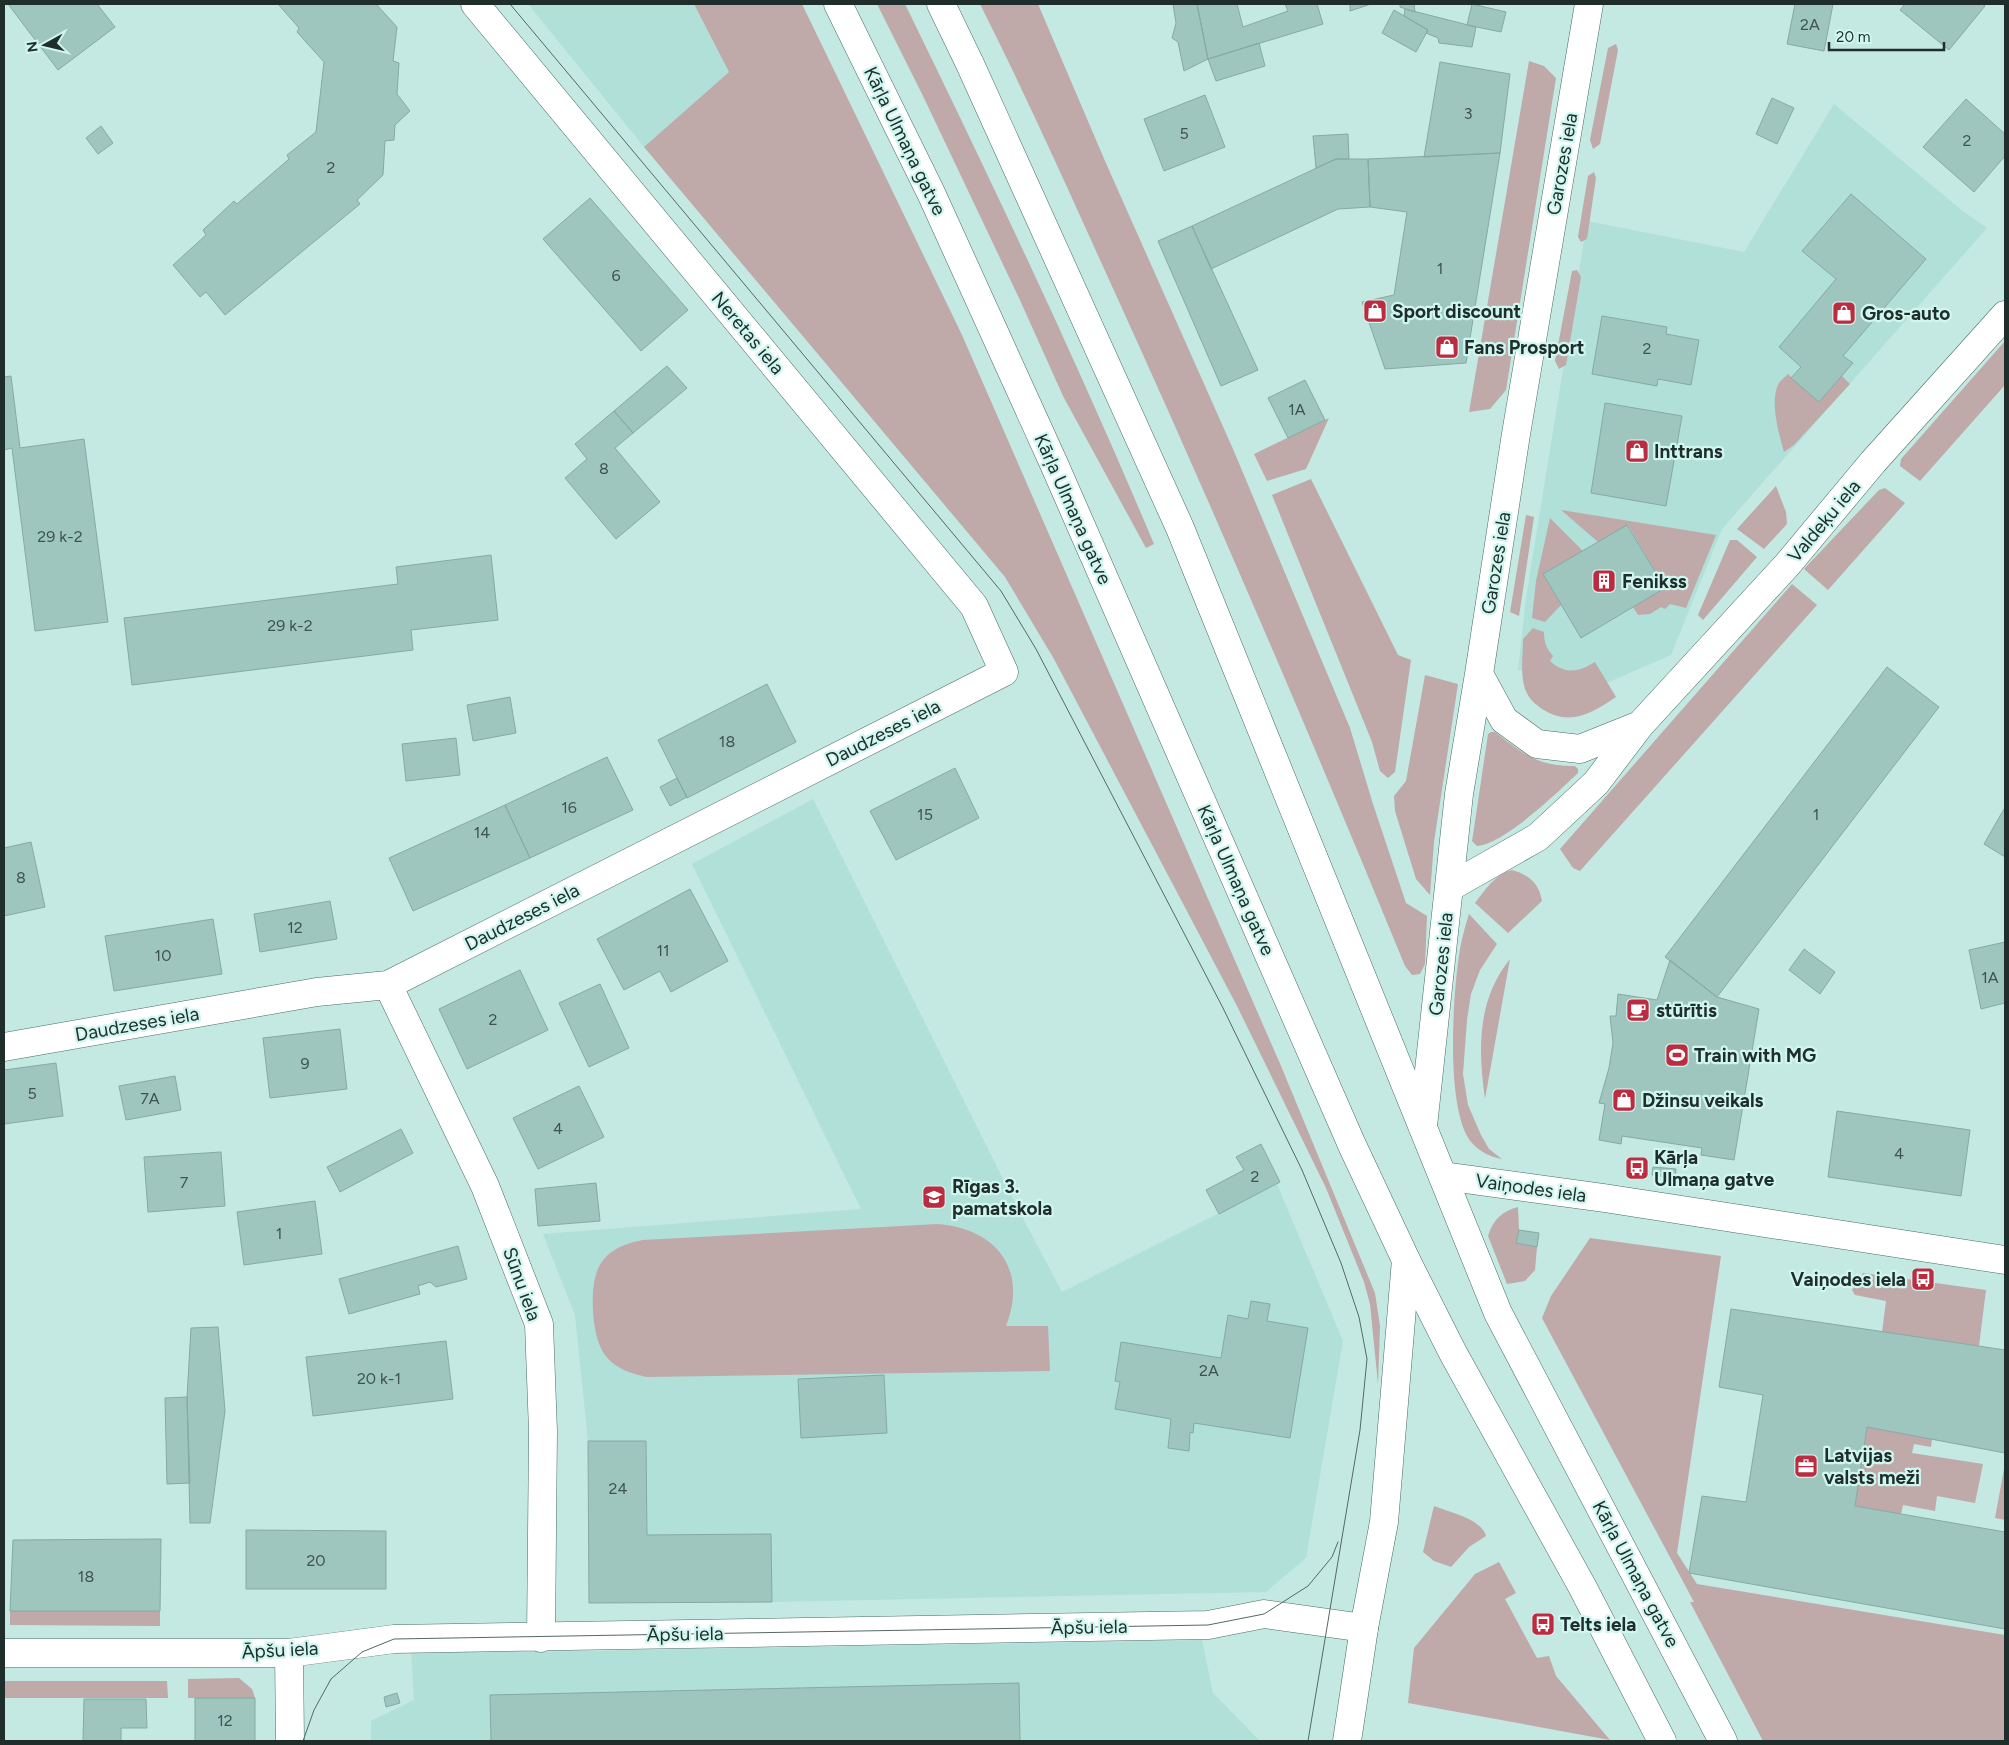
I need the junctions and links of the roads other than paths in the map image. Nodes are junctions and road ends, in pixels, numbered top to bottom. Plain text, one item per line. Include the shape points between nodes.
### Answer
1 (475, 4) edge
2 (838, 4) edge
3 (941, 4) edge
4 (1589, 4) edge
5 (2005, 315) edge
6 (1004, 672) joint
7 (1480, 674) junction
8 (1640, 725) junction
9 (1450, 888) junction
10 (388, 985) junction
11 (4, 1047) edge
12 (1423, 1126) junction
13 (1442, 1176) junction
14 (1406, 1260) junction
15 (2005, 1260) edge
16 (1364, 1628) junction
17 (540, 1638) junction
18 (4, 1653) edge
19 (289, 1653) junction
20 (290, 1741) edge
21 (1347, 1741) edge
22 (1662, 1741) edge
23 (1723, 1741) edge

1 - 6 main road, Neretas iela via 974,606
2 - 14 main road, Kārļa Ulmaņa gatve via 931,193 1054,464 1352,1145
3 - 12 main road, Kārļa Ulmaņa gatve via 1180,528
4 - 7 main road, Garozes iela via 1516,434
5 - 8 main road, Valdeķu iela via 1873,462 1787,565
6 - 10 main road, Daudzeses iela
7 - 8 main road, Valdeķu iela via 1504,720 1536,744 1580,749
7 - 9 main road, Garozes iela via 1459,794
8 - 9 main road, Valdeķu iela via 1596,783 1538,837
9 - 12 main road, Garozes iela
10 - 11 main road, Daudzeses iela via 317,992
10 - 17 main road, Sūnu iela via 485,1186 538,1324 543,1431
12 - 13 main road, Kārļa Ulmaņa gatve
13 - 15 main road, Vaiņodes iela
13 - 23 main road, Kārļa Ulmaņa gatve via 1498,1313
14 - 16 main road via 1384,1522
14 - 22 main road, Kārļa Ulmaņa gatve
16 - 17 main road, Āpšu iela via 1264,1614 1208,1625
16 - 21 main road
17 - 19 main road, Āpšu iela via 394,1639
18 - 19 main road, Āpšu iela
19 - 20 main road

